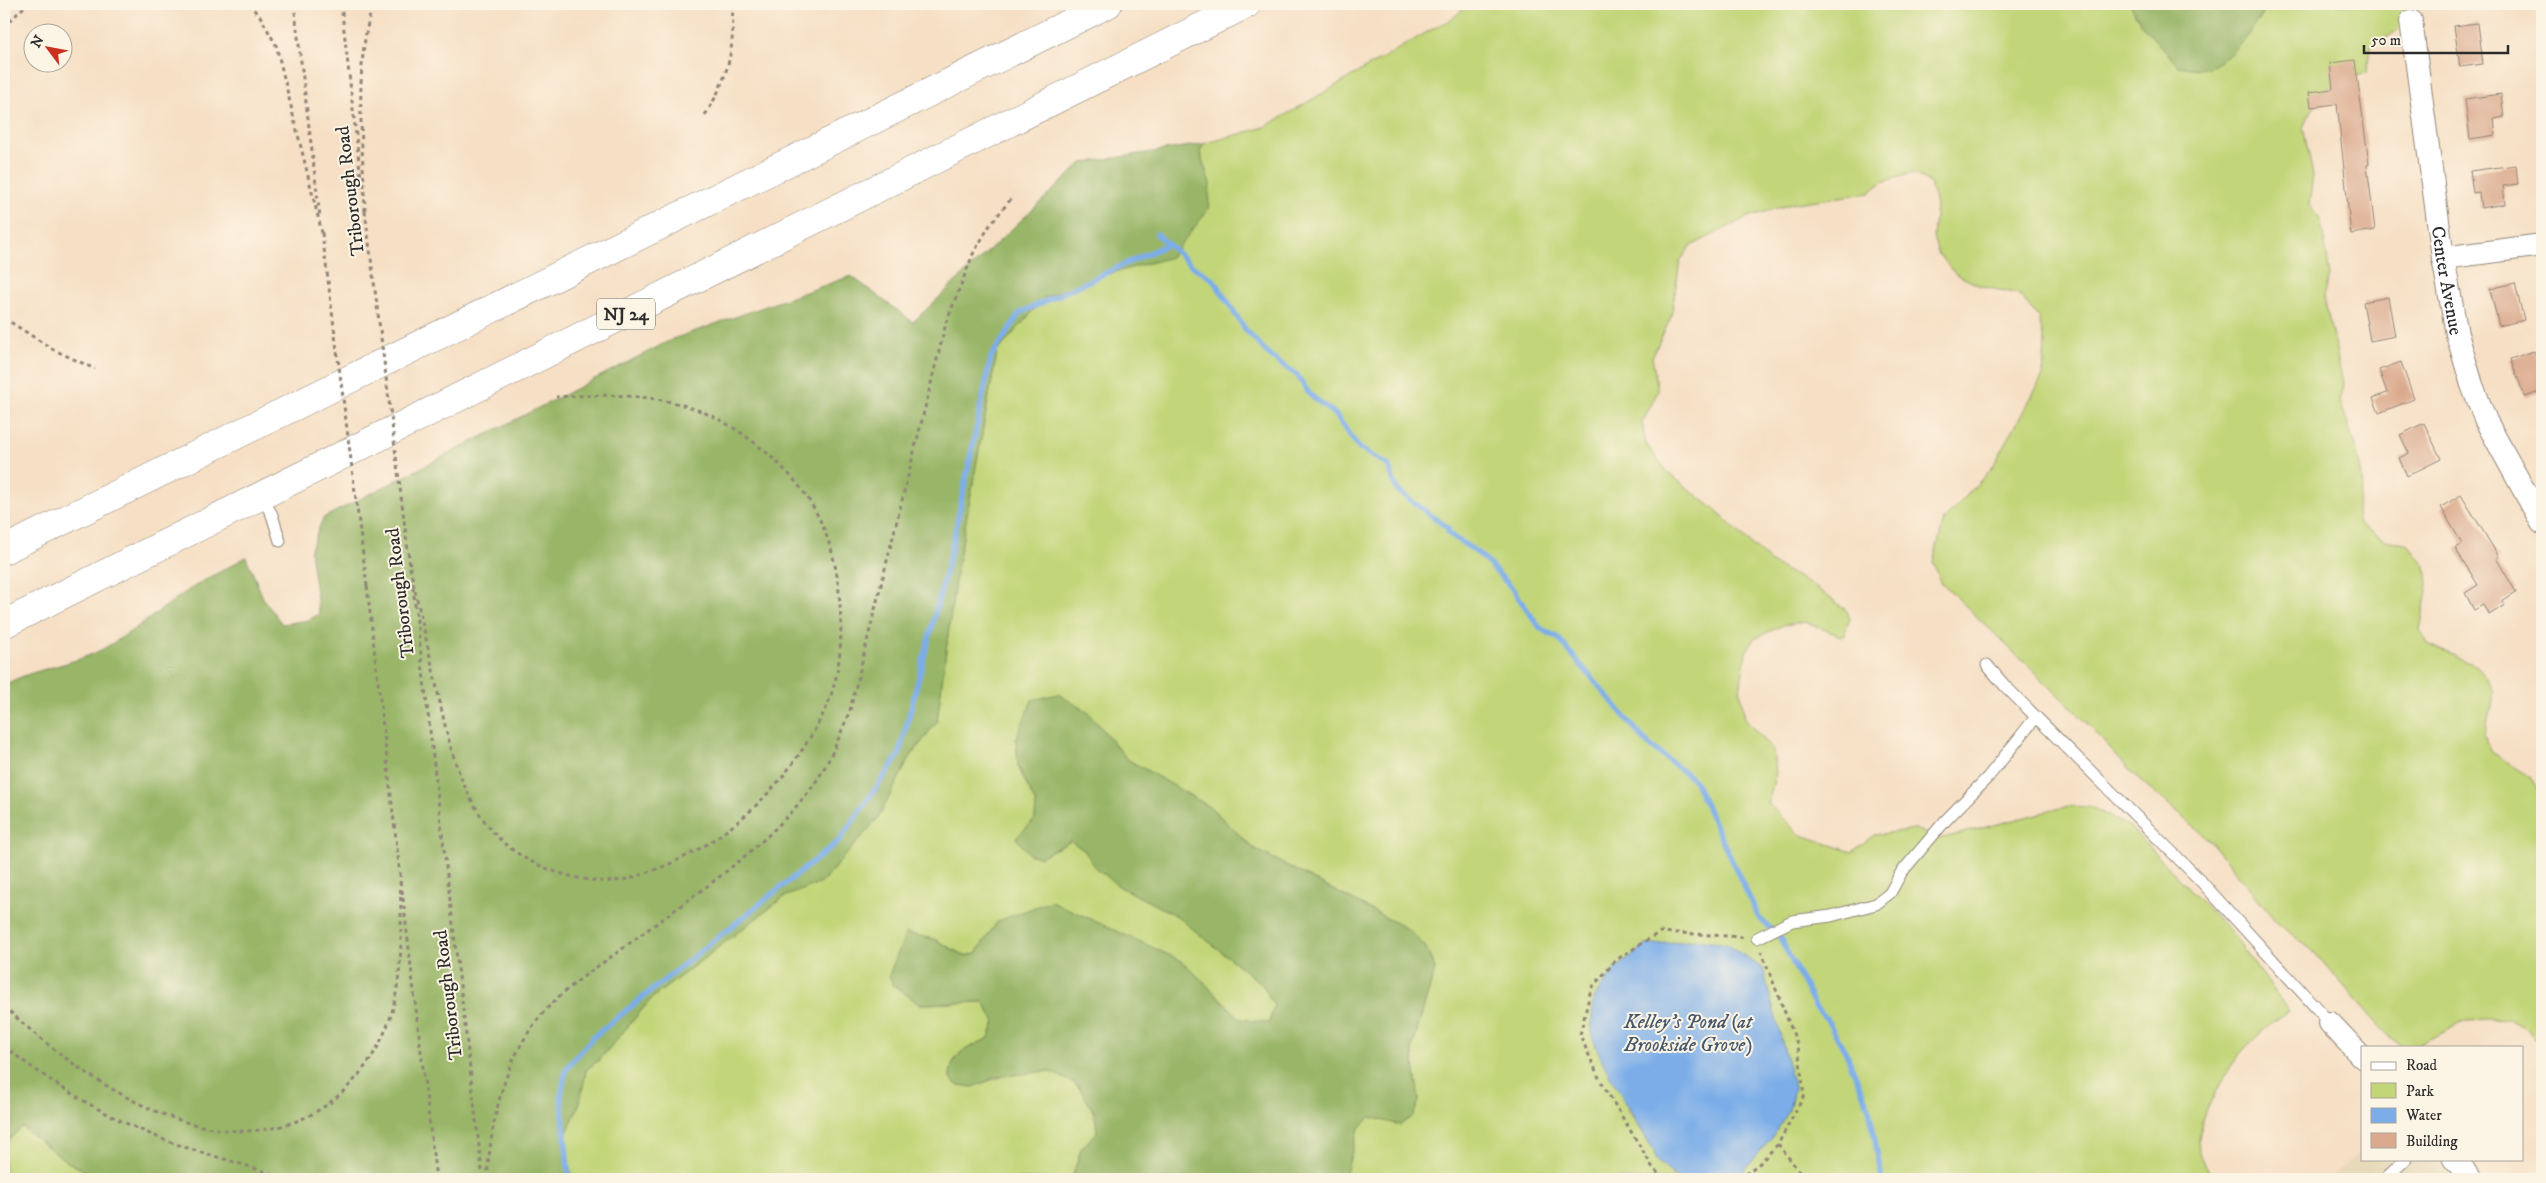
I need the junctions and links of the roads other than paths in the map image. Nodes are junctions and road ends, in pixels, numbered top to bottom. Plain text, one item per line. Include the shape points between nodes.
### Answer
1 (1108, 4) edge
2 (1247, 4) edge
3 (2411, 21) dead end
4 (2542, 245) edge
5 (2442, 258) junction
6 (261, 495) junction
7 (2542, 523) edge
8 (280, 541) dead end
9 (4, 550) edge
10 (4, 624) edge
11 (1987, 665) dead end
12 (2036, 717) junction
13 (1757, 938) road end
14 (2330, 1023) joint
15 (2361, 1056) edge
16 (2405, 1160) edge
17 (2455, 1160) edge
18 (2389, 1178) edge
19 (2472, 1179) edge

1 - 9 highway
2 - 6 highway, NJ 24
3 - 5 street, Center Avenue
4 - 5 street
5 - 7 street, Center Avenue via 2457,334 2472,385 2486,421
6 - 8 lane via 272,515
6 - 10 highway, NJ 24
11 - 12 lane
12 - 13 lane via 1988,777 1945,821 1902,873 1890,893 1876,904 1830,916 1792,921
12 - 14 lane via 2199,879
14 - 15 street
16 - 18 lane
17 - 19 street

